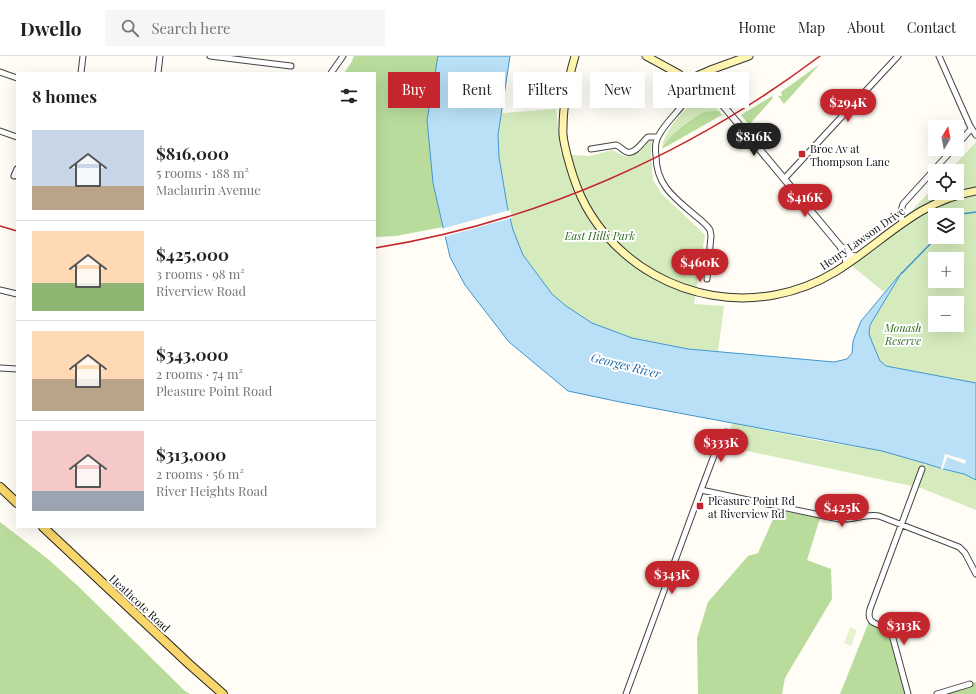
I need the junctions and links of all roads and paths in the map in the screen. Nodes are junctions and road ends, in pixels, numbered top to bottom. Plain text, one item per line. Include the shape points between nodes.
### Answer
1 (83, 56) edge
2 (160, 56) edge
3 (210, 56) edge
4 (343, 56) edge
5 (575, 56) edge
6 (647, 56) edge
7 (749, 56) edge
8 (898, 56) edge
9 (939, 56) edge
10 (728, 64) junction
11 (291, 66) dead end
12 (0, 72) edge
13 (81, 72) edge
14 (158, 72) edge
15 (332, 72) edge
16 (675, 72) edge
17 (707, 72) edge
18 (716, 72) edge
19 (16, 78) edge
20 (680, 108) edge
21 (725, 108) edge
22 (972, 129) junction
23 (0, 131) edge
24 (976, 134) edge
25 (657, 136) junction
26 (16, 137) edge
27 (964, 138) edge
28 (591, 149) dead end
29 (948, 156) edge
30 (16, 171) edge
31 (14, 176) dead end
32 (784, 179) junction
33 (976, 191) edge
34 (902, 222) junction
35 (840, 246) junction
36 (857, 257) junction
37 (846, 264) junction
38 (707, 279) dead end
39 (0, 290) edge
40 (16, 294) edge
41 (0, 368) edge
42 (16, 369) edge
43 (726, 432) dead end
44 (922, 469) dead end
45 (0, 487) edge
46 (701, 490) junction
47 (16, 502) edge
48 (902, 525) junction
49 (44, 528) edge
50 (976, 574) edge
51 (970, 684) dead end
52 (223, 694) edge
53 (626, 694) edge
54 (908, 694) edge
55 (937, 694) edge

1 - 13 street
2 - 14 street
3 - 11 street
4 - 15 street
5 - 37 main road, Henry Lawson Drive via 566,93 562,128 576,188 602,231 636,263 675,286 698,293 740,298 762,297 790,291 828,276
6 - 16 main road
7 - 10 main road
8 - 32 street
9 - 22 street
10 - 17 main road
10 - 18 main road
12 - 19 street
20 - 25 street
21 - 32 street
22 - 24 street
22 - 27 street
23 - 26 street
25 - 28 street via 648,137 631,152 626,152 616,145
25 - 38 street via 656,168 663,184 710,230
29 - 34 street via 903,204
30 - 31 street
32 - 35 street
33 - 34 main road, Henry Lawson Drive via 940,201
34 - 36 main road, Henry Lawson Drive
35 - 36 street via 850,255
35 - 37 street via 846,257
36 - 37 main road, Henry Lawson Drive
39 - 40 street
41 - 42 street
43 - 46 street
44 - 48 street
45 - 47 main road
46 - 48 street via 839,519 875,515
46 - 53 street
48 - 50 street via 959,547
48 - 54 street via 870,609 870,619 891,631
49 - 52 main road, Heathcote Road
51 - 55 street

